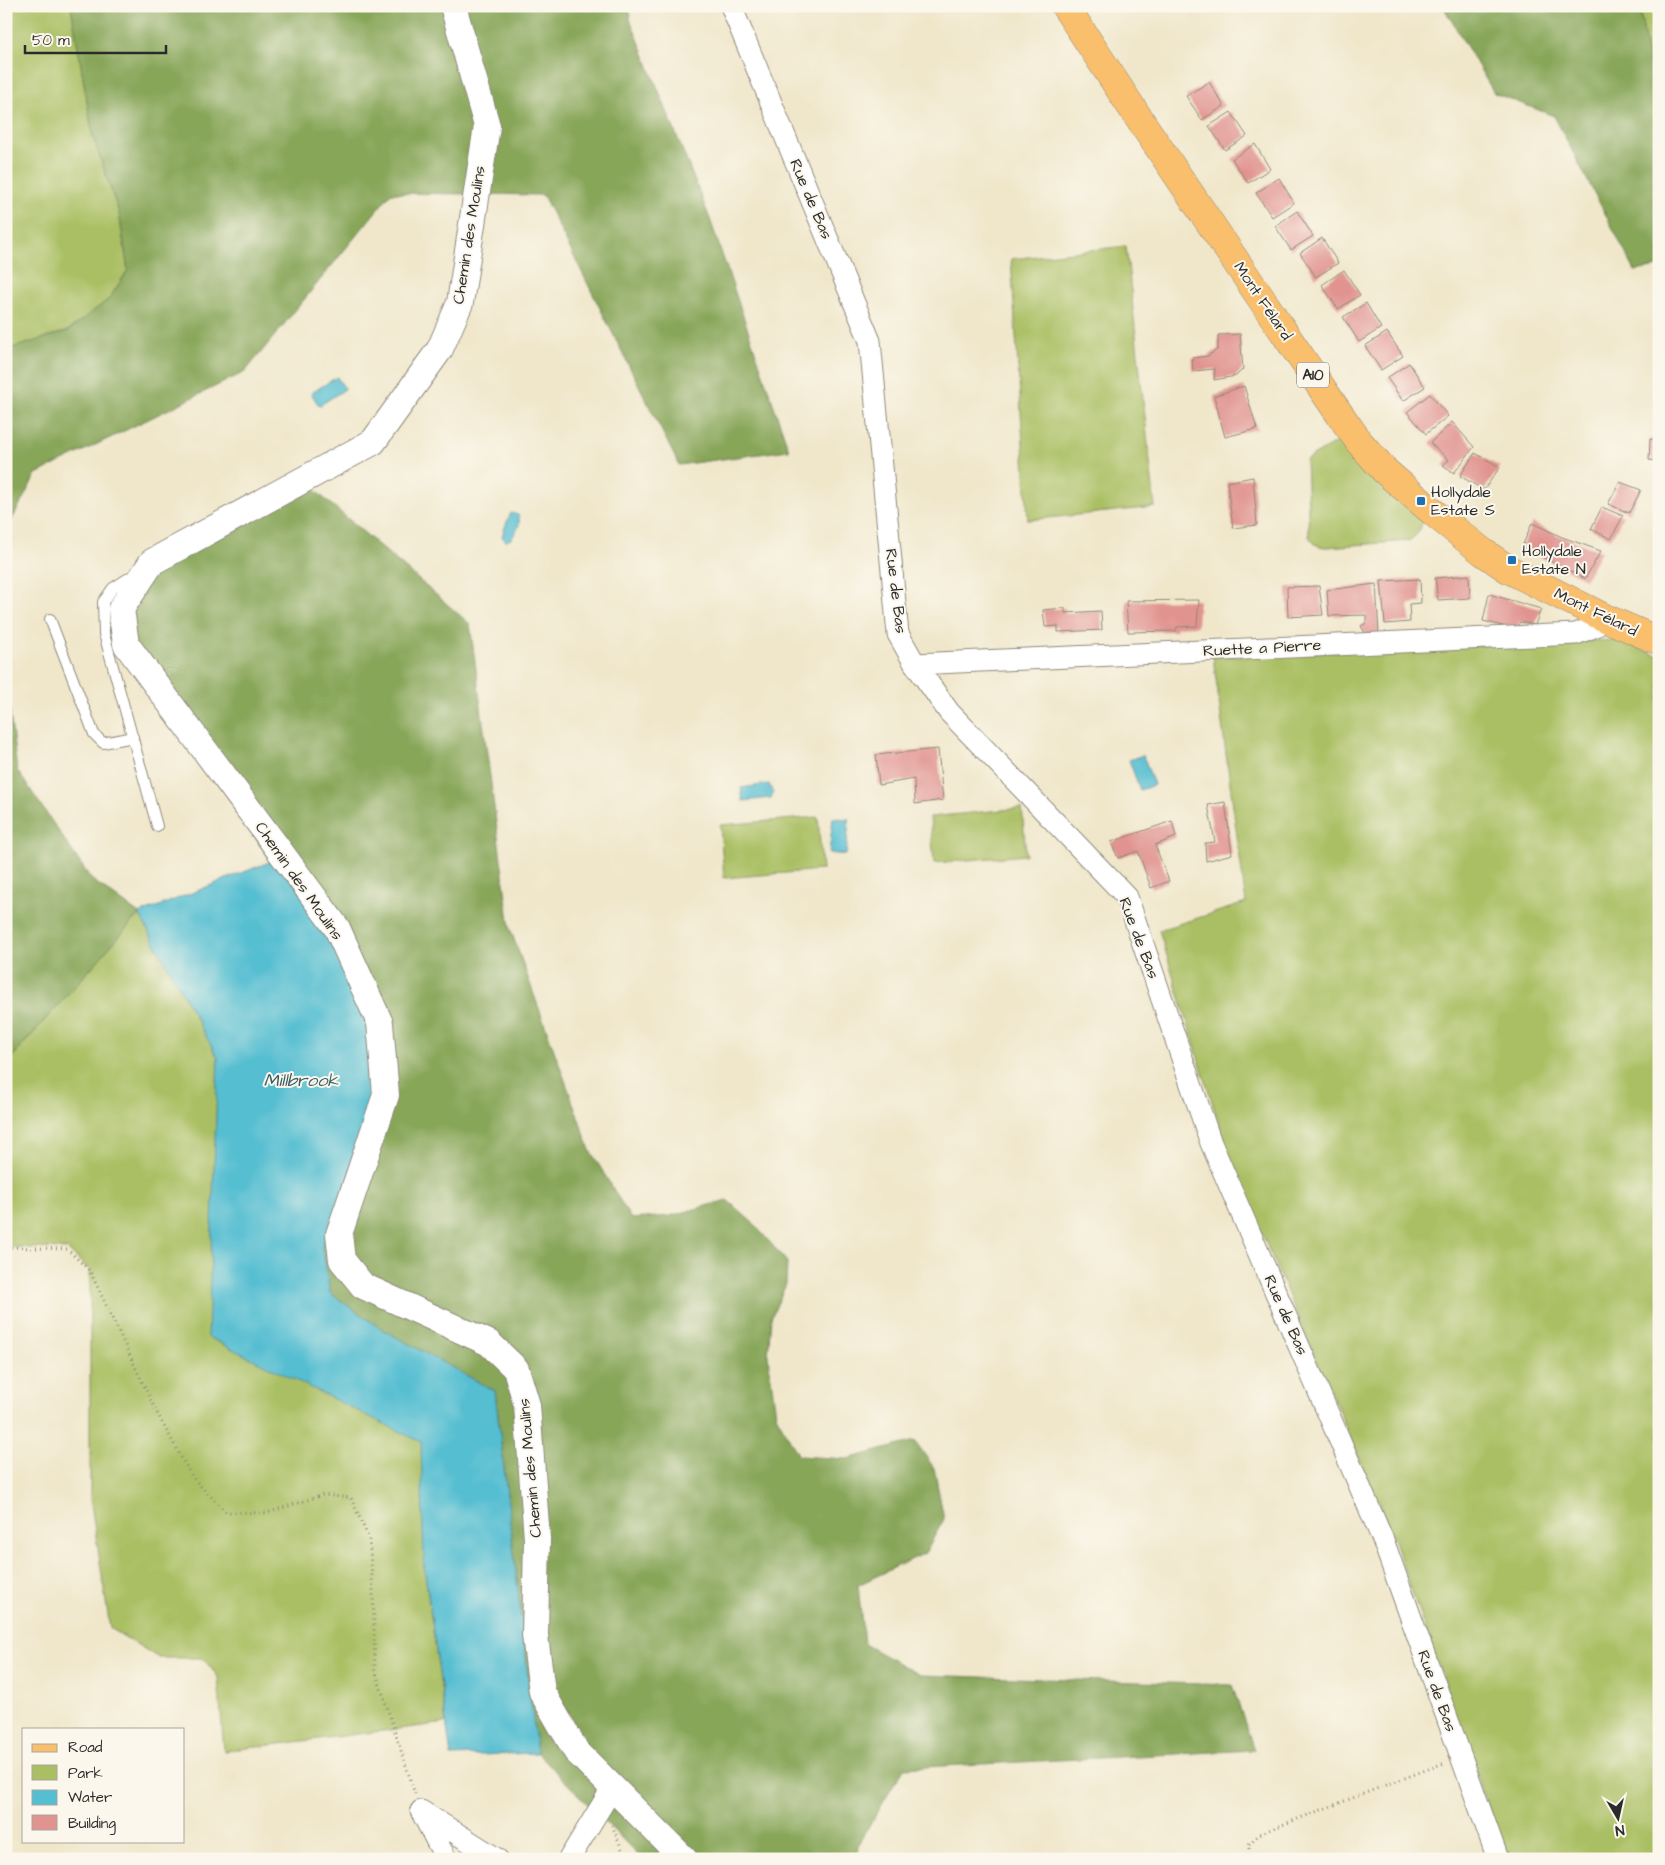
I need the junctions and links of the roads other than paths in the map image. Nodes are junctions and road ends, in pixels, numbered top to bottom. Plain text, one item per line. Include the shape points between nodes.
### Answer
1 (453, 6) edge
2 (730, 6) edge
3 (1065, 6) edge
4 (152, 562) junction
5 (1603, 617) junction
6 (50, 619) dead end
7 (1659, 641) edge
8 (915, 664) junction
9 (133, 737) junction
10 (157, 826) dead end
11 (608, 1795) junction
12 (446, 1859) edge
13 (497, 1859) edge
14 (569, 1859) edge
15 (684, 1859) edge
16 (1498, 1859) edge

1 - 4 street, Chemin des Moulins via 487,126 460,303 440,349 373,442
2 - 8 street, Rue de Bas via 870,341 898,634
3 - 5 main road, Mont Félard / A10 via 1360,443 1385,471 1483,552 1508,569
4 - 9 lane via 114,588 103,602 104,634
4 - 11 street, Chemin des Moulins via 121,608 126,644 337,928 380,1023 386,1095 339,1234 342,1260 363,1286 488,1343 516,1369 528,1405 538,1539 535,1635 542,1692 576,1750
5 - 7 main road, Mont Félard / A10
5 - 8 street, Ruette a Pierre via 1596,626 1576,634
6 - 9 lane via 94,734 103,742
8 - 16 street, Rue de Bas via 950,712 1127,898 1211,1143 1383,1540
9 - 10 lane
11 - 14 street
11 - 15 street, Chemin des Moulins
12 - 13 street via 421,1811

